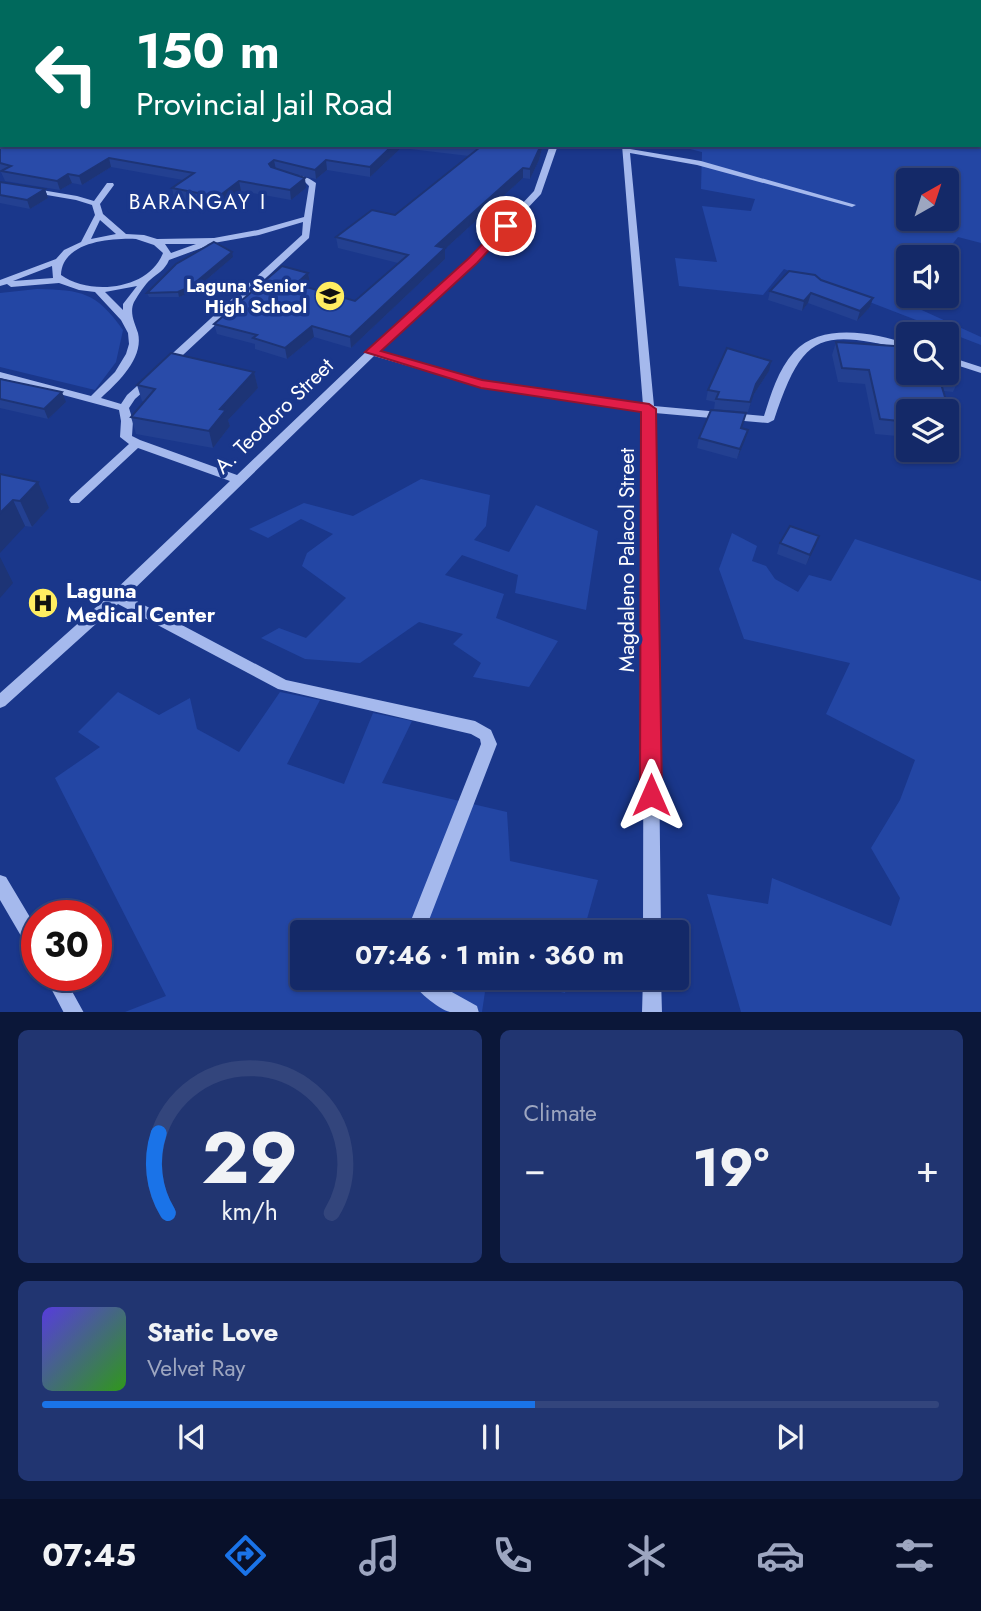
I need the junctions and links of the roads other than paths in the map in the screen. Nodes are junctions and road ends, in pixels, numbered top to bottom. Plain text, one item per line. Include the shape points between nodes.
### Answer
1 (553, 147) edge
2 (626, 148) edge
3 (277, 174) edge
4 (0, 185) edge
5 (110, 185) dead end
6 (96, 204) junction
7 (852, 205) dead end
8 (99, 215) junction
9 (308, 218) junction
10 (123, 236) junction
11 (214, 241) junction
12 (156, 242) junction
13 (84, 244) junction
14 (167, 258) junction
15 (58, 261) junction
16 (147, 278) junction
17 (59, 280) junction
18 (0, 284) edge
19 (98, 290) junction
20 (128, 321) junction
21 (896, 344) edge
22 (372, 352) junction
23 (959, 363) edge
24 (981, 370) edge
25 (0, 375) edge
26 (94, 399) junction
27 (124, 408) junction
28 (649, 409) junction
29 (136, 443) junction
30 (238, 480) junction
31 (75, 500) dead end
32 (117, 597) junction
33 (0, 702) edge
34 (0, 883) edge
35 (21, 919) edge
36 (420, 920) edge
37 (652, 920) edge
38 (433, 990) edge
39 (652, 990) edge
40 (62, 991) edge
41 (74, 1012) edge
42 (468, 1012) edge
43 (652, 1012) edge

1 - 22 street, A. Teodoro Street via 538,192 473,261
2 - 7 street
2 - 28 street, Magdaleno Palacol Street
3 - 9 street via 313,186
4 - 6 street
5 - 6 street
6 - 8 street
8 - 10 street
8 - 13 street
9 - 11 street
9 - 27 street via 306,236
10 - 12 street
10 - 13 street
11 - 12 street
11 - 14 street
12 - 14 street
13 - 15 street
14 - 16 street
15 - 17 street via 55,271
15 - 18 street
16 - 19 street
16 - 20 street via 128,303
17 - 18 street
17 - 19 street
19 - 20 street
20 - 26 street via 135,335 132,352 120,373
21 - 28 street via 832,337 813,342 799,352 781,381 768,419
22 - 28 street via 481,384
22 - 30 street, A. Teodoro Street
23 - 24 street
25 - 26 street
26 - 27 street
27 - 29 street via 126,437
28 - 37 street, Magdaleno Palacol Street
29 - 30 street
29 - 31 street
30 - 32 street, A. Teodoro Street
32 - 33 street, A. Teodoro Street
32 - 36 street via 283,685 475,728 486,735 489,744
34 - 35 street
38 - 42 street
39 - 43 street
40 - 41 street

